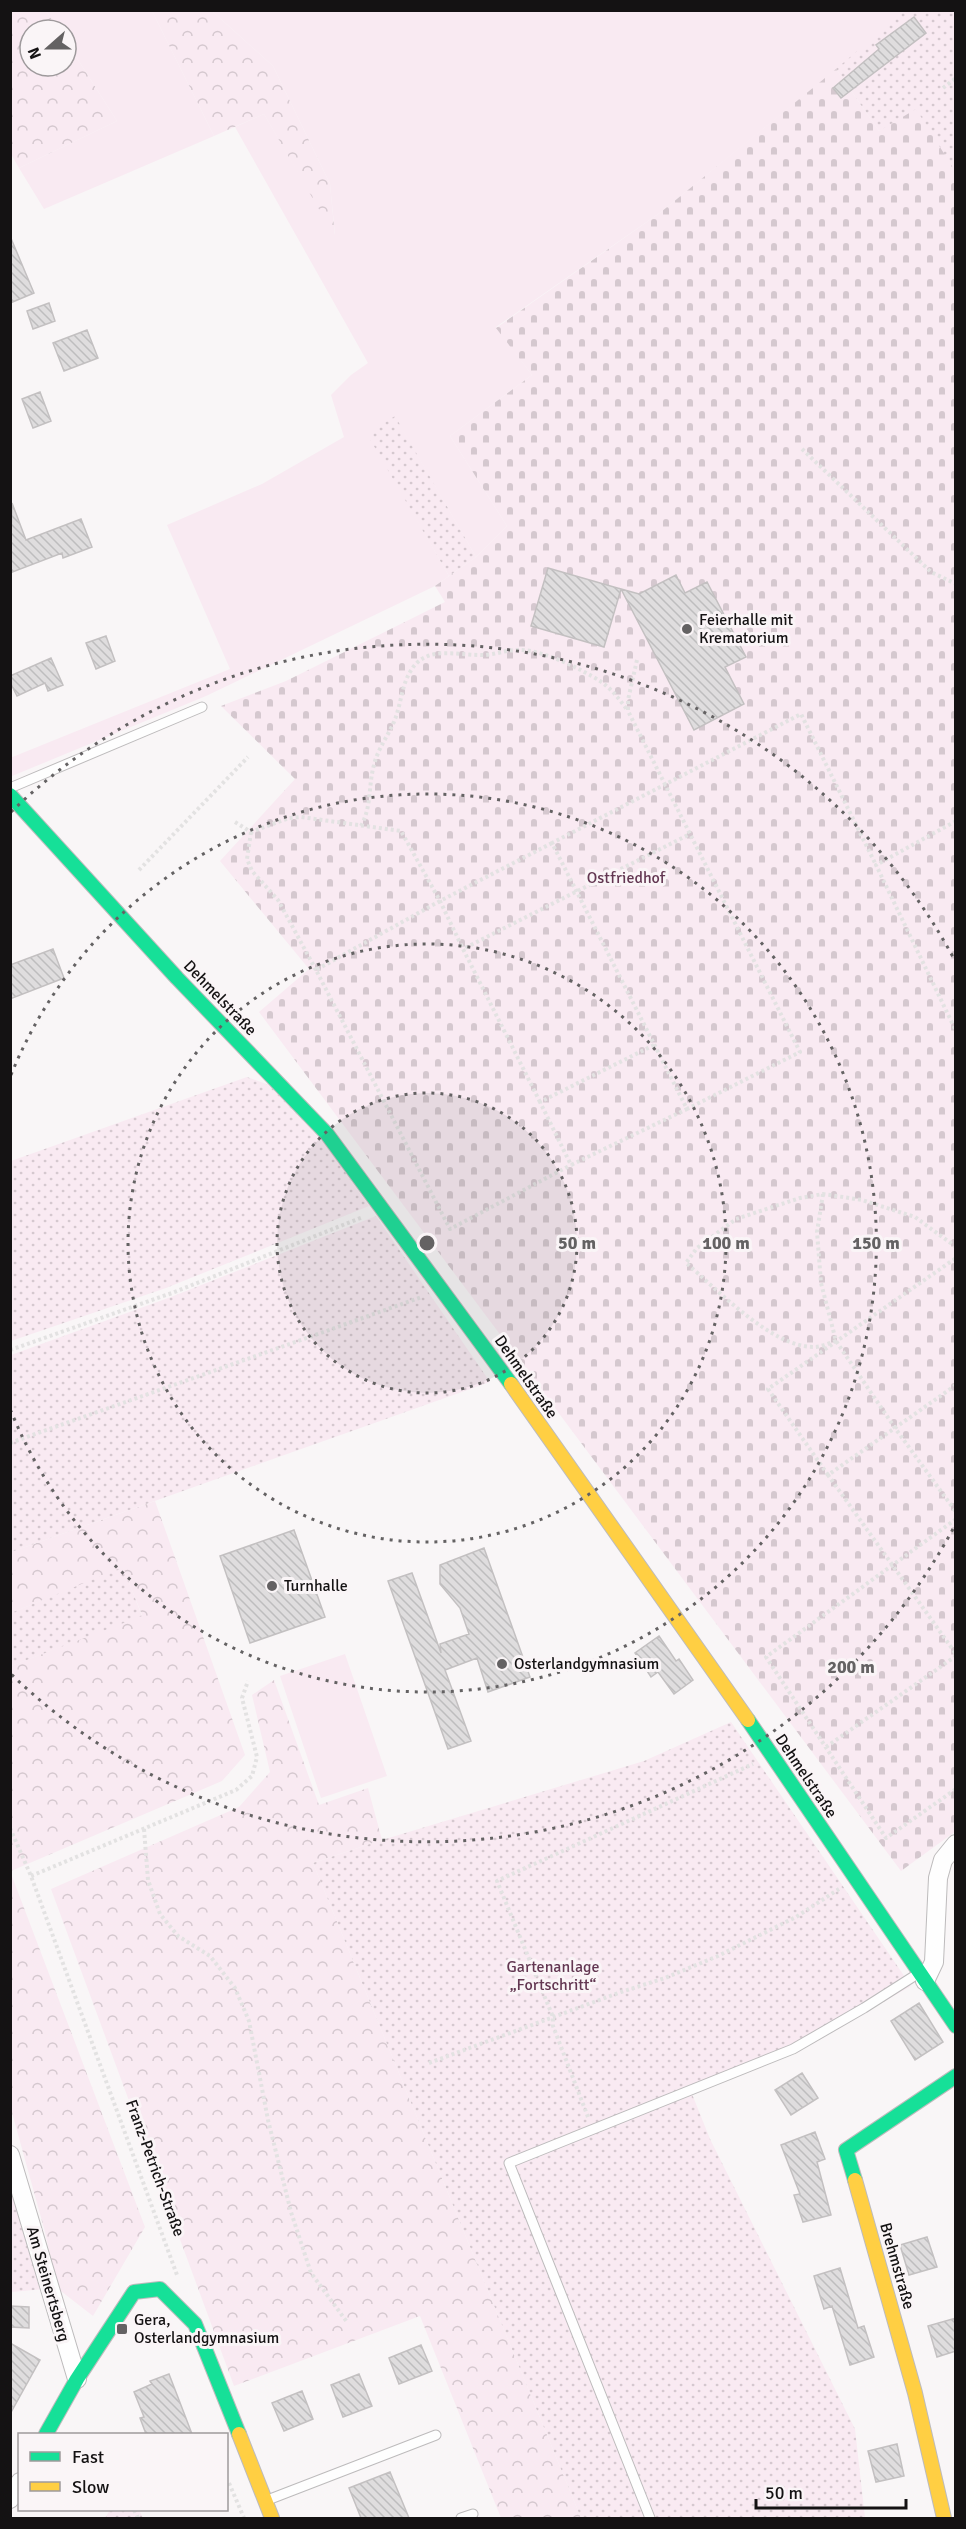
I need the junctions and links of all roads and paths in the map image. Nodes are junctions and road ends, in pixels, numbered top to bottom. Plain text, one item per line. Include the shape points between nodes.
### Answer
1 (956, 78) edge
2 (943, 88) dead end
3 (802, 449) dead end
4 (956, 584) edge
5 (637, 660) dead end
6 (202, 707) dead end
7 (628, 711) junction
8 (248, 757) dead end
9 (665, 786) junction
10 (10, 788) edge
11 (10, 795) edge
12 (956, 821) edge
13 (236, 822) dead end
14 (361, 826) junction
15 (251, 832) junction
16 (690, 834) junction
17 (552, 843) junction
18 (876, 865) junction
19 (139, 870) dead end
20 (576, 891) junction
21 (440, 901) junction
22 (463, 949) junction
23 (316, 970) junction
24 (956, 1031) edge
25 (654, 1045) junction
26 (540, 1102) junction
27 (687, 1109) junction
28 (571, 1165) junction
29 (823, 1194) junction
30 (382, 1209) junction
31 (956, 1247) edge
32 (956, 1258) edge
33 (443, 1290) junction
34 (836, 1341) junction
35 (10, 1350) edge
36 (956, 1385) edge
37 (895, 1428) junction
38 (10, 1443) edge
39 (828, 1475) junction
40 (956, 1512) edge
41 (956, 1519) edge
42 (892, 1565) junction
43 (956, 1655) edge
44 (248, 1681) dead end
45 (826, 1747) junction
46 (772, 1754) junction
47 (956, 1789) edge
48 (10, 1828) edge
49 (144, 1829) junction
50 (956, 1844) edge
51 (31, 1876) junction
52 (855, 1879) junction
53 (922, 1977) junction
54 (553, 2016) junction
55 (956, 2026) edge
56 (429, 2063) dead end
57 (956, 2076) edge
58 (592, 2130) junction
59 (10, 2155) edge
60 (178, 2279) dead end
61 (347, 2322) dead end
62 (77, 2379) junction
63 (47, 2433) edge
64 (436, 2435) dead end
65 (229, 2483) dead end
66 (18, 2485) edge
67 (10, 2499) edge
68 (266, 2501) junction
69 (472, 2514) dead end
70 (244, 2518) edge
71 (272, 2518) edge
72 (461, 2518) edge
73 (650, 2518) edge
74 (944, 2518) edge

1 - 2 path
3 - 4 path via 931,572
5 - 7 path
6 - 10 lane
7 - 9 path
7 - 14 path via 600,681 531,652 511,650 481,656 438,652 427,656 409,672 393,724 374,762 368,814
8 - 19 path
9 - 16 path
9 - 17 path
9 - 18 path via 801,714
11 - 30 street, Dehmelstraße via 177,978 327,1134
12 - 18 path
13 - 15 path
14 - 15 path via 301,817
14 - 21 path via 401,831
15 - 23 path via 247,859 252,871 278,900
16 - 20 path
16 - 27 path via 800,1052
17 - 20 path
17 - 21 path
18 - 24 path
20 - 22 path
20 - 25 path
21 - 22 path
21 - 23 path
22 - 26 path
23 - 28 path via 450,1229
25 - 26 path
25 - 27 path
26 - 28 path
27 - 28 path
29 - 31 path via 862,1200 915,1217
29 - 34 path via 817,1232 821,1283
29 - 34 path via 736,1219 697,1248 686,1263 776,1336 800,1346 816,1347
30 - 33 street, Dehmelstraße
30 - 35 path via 172,1293
32 - 34 path
33 - 38 path
33 - 46 street, Dehmelstraße
34 - 37 path
34 - 39 path via 768,1389
36 - 37 path
37 - 39 path
37 - 40 path
39 - 42 path
41 - 42 path
42 - 43 path
42 - 45 path via 766,1657
43 - 45 path
44 - 49 path via 242,1698 257,1757 252,1776 236,1790
45 - 47 path via 886,1838
46 - 52 street, Dehmelstraße
46 - 54 path via 497,1881
48 - 51 path, Franz-Petrich-Straße
49 - 51 path
49 - 61 path via 148,1880 160,1914 178,1936 210,1956 235,1988 249,2020 268,2120 297,2232 311,2273
50 - 53 street via 944,1860 938,1878 934,1962
51 - 60 path, Franz-Petrich-Straße
52 - 53 street, Dehmelstraße
52 - 54 path via 796,1917 718,1956
53 - 55 street, Dehmelstraße
53 - 58 lane via 793,2049
54 - 56 path
54 - 58 path via 553,2026
57 - 74 street, Brehmstraße via 846,2150 915,2393
58 - 73 lane via 509,2163
59 - 62 street, Am Steinertsberg
62 - 63 street
62 - 68 street via 134,2292 160,2289 195,2324
64 - 68 lane
65 - 70 path
66 - 67 street
68 - 71 street
69 - 72 lane

